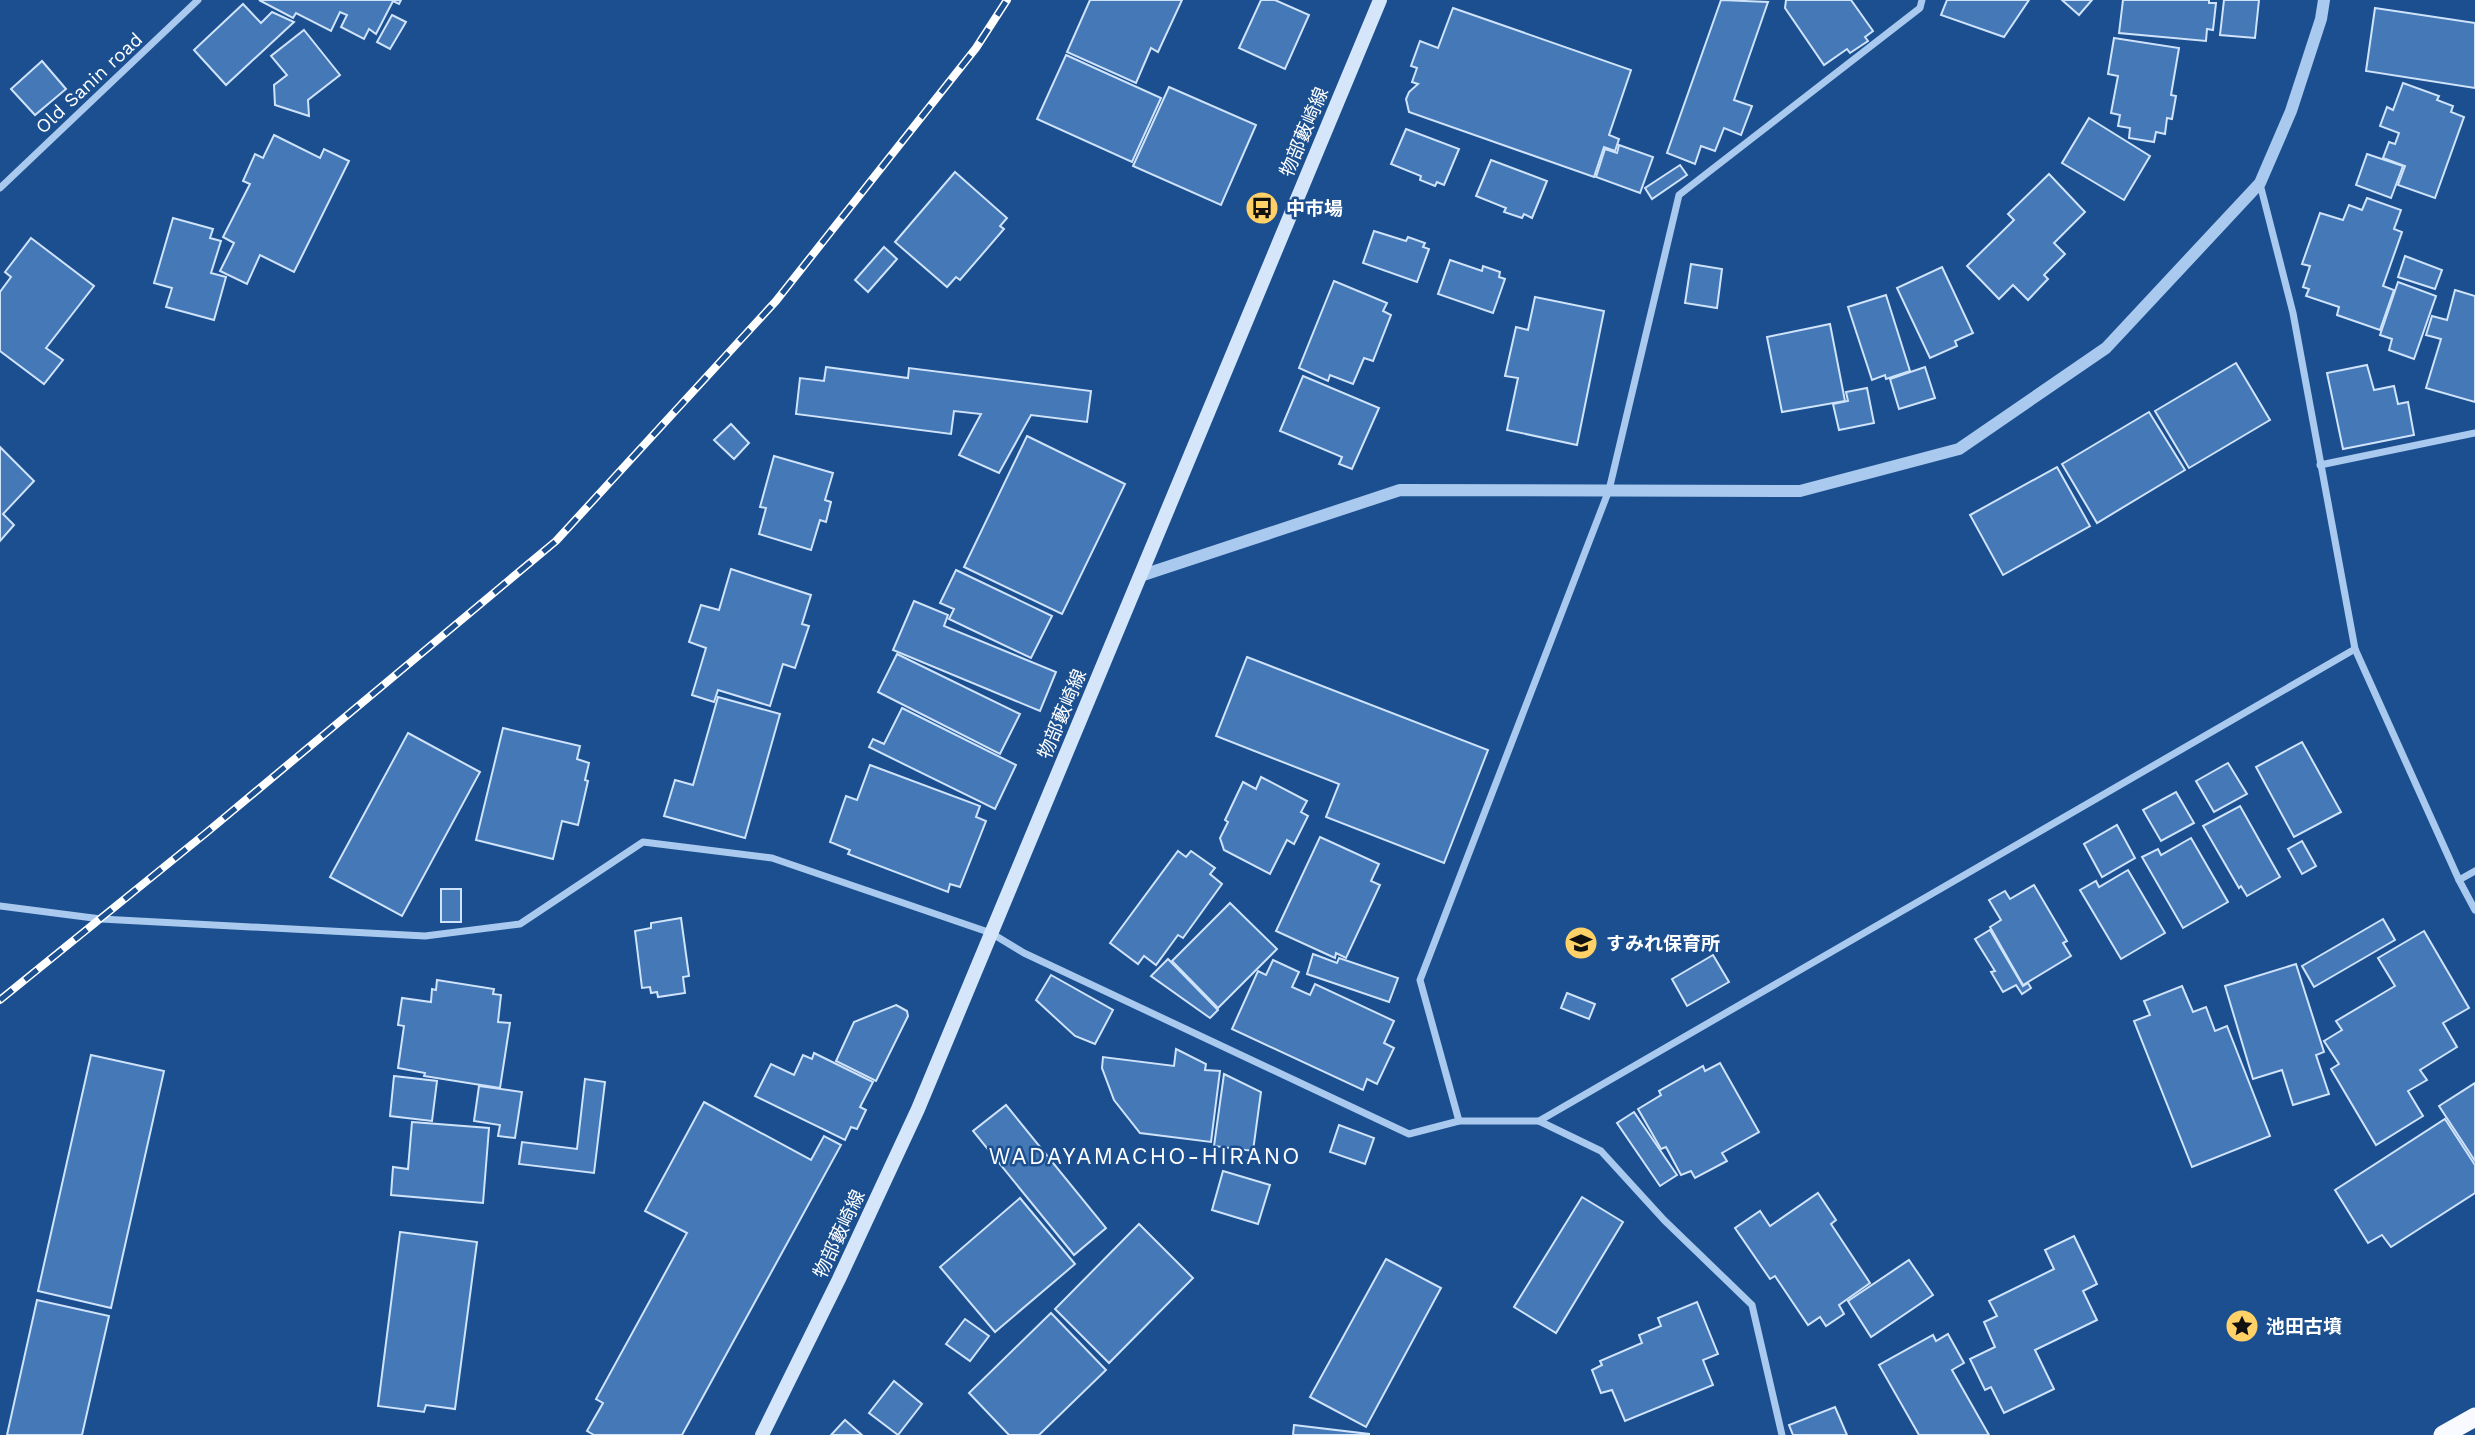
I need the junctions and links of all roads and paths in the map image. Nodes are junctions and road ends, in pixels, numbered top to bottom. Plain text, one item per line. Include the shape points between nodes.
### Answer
1 (198, 0) edge
2 (1380, 0) edge
3 (1922, 0) edge
4 (2324, 0) edge
5 (2260, 183) junction
6 (0, 188) edge
7 (2475, 433) edge
8 (2320, 465) junction
9 (1609, 490) junction
10 (1140, 576) junction
11 (2355, 649) junction
12 (2475, 871) edge
13 (2459, 880) junction
14 (0, 906) edge
15 (2475, 909) edge
16 (991, 933) junction
17 (1459, 1121) junction
18 (1539, 1121) junction
19 (2475, 1417) edge
20 (762, 1435) edge
21 (1782, 1435) edge
22 (2443, 1435) edge

1 - 6 street, Old Sanin road
2 - 10 main road, 物部藪崎線
3 - 9 street via 1920,8 1679,195
4 - 5 street via 2291,111
5 - 8 street via 2293,313
5 - 9 street via 2106,348 1959,449 1800,491
7 - 8 street
8 - 11 street
9 - 10 street via 1400,490
9 - 17 street via 1420,981
10 - 16 main road, 物部藪崎線
11 - 13 street
11 - 18 street
12 - 13 street
13 - 15 street
14 - 16 street via 100,919 425,936 520,924 643,842 772,858
16 - 17 street via 1024,953 1409,1134
16 - 20 main road, 物部藪崎線 via 918,1109
17 - 18 street
18 - 21 street via 1601,1151 1752,1305
19 - 22 highway

